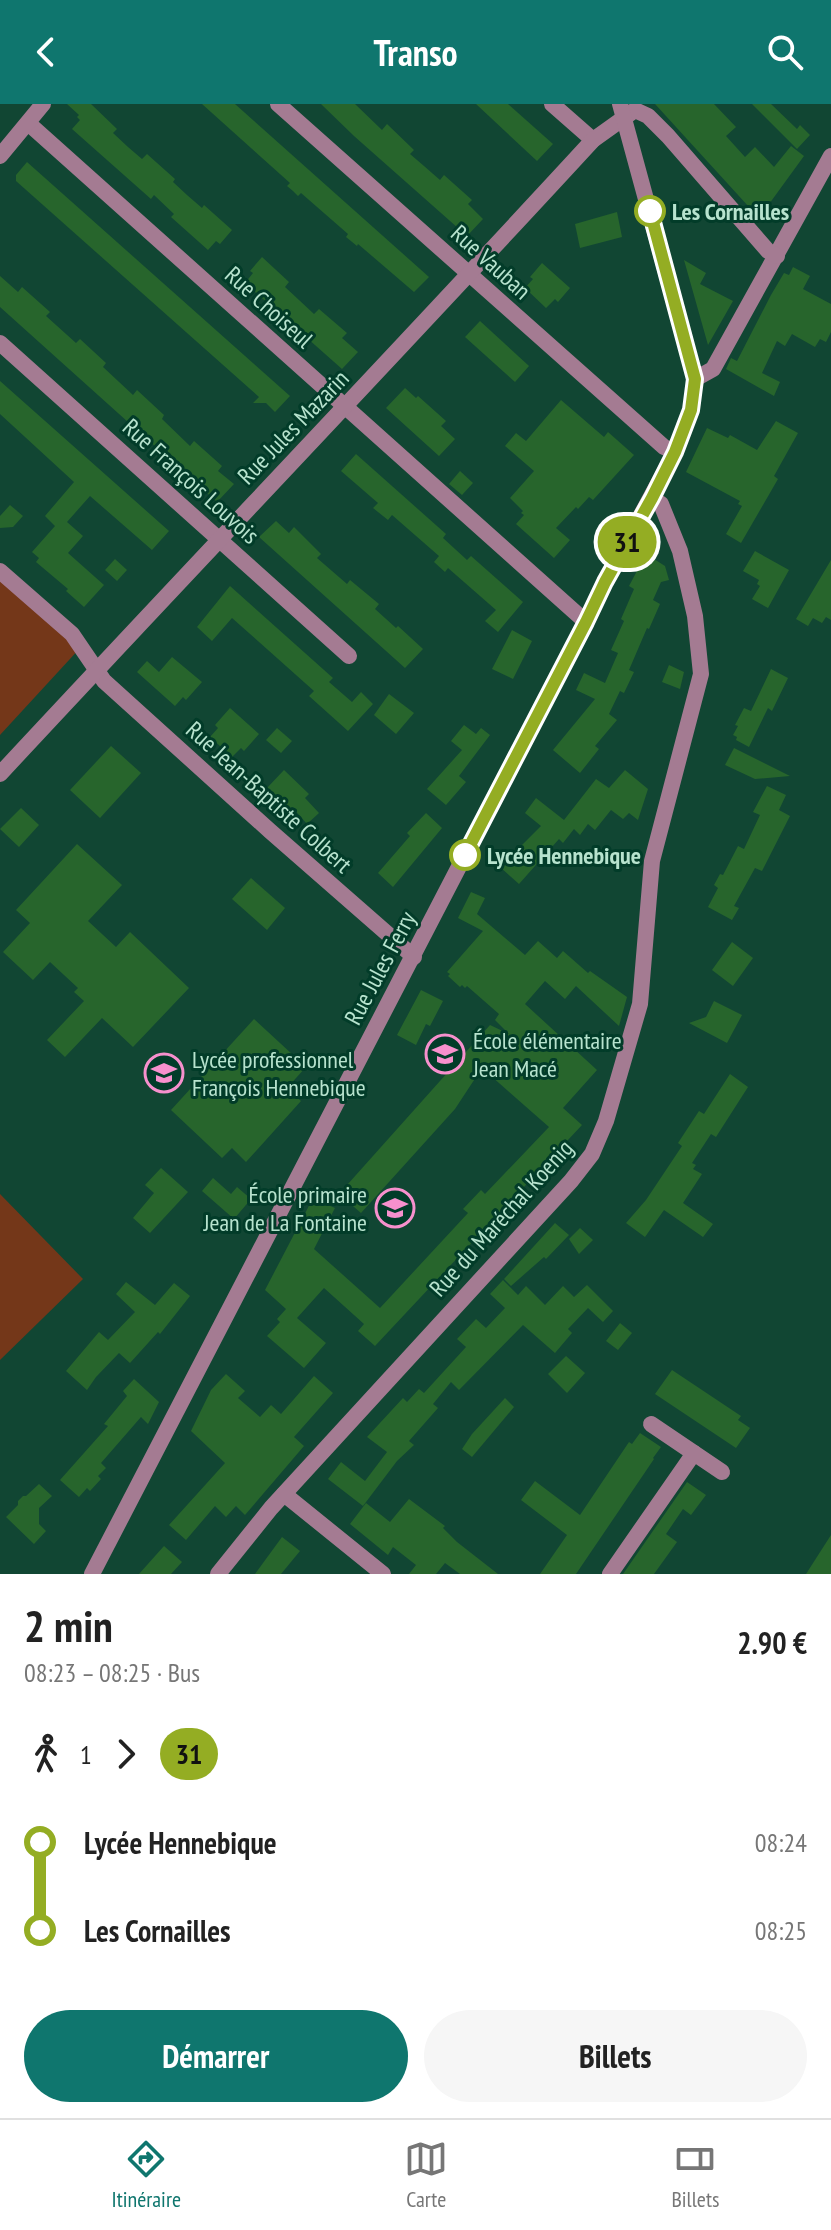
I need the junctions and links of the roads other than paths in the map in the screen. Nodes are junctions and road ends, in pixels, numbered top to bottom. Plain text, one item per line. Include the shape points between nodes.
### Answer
1 (43, 104) edge
2 (278, 104) edge
3 (552, 104) edge
4 (622, 110) edge
5 (28, 123) junction
6 (593, 140) junction
7 (0, 156) edge
8 (831, 156) edge
9 (777, 256) junction
10 (469, 275) junction
11 (0, 343) edge
12 (695, 379) junction
13 (345, 408) junction
14 (675, 452) junction
15 (652, 498) junction
16 (219, 539) junction
17 (0, 571) edge
18 (586, 622) junction
19 (349, 656) dead end
20 (97, 668) junction
21 (0, 774) edge
22 (414, 957) junction
23 (651, 1424) dead end
24 (694, 1453) junction
25 (722, 1472) dead end
26 (284, 1494) junction
27 (92, 1574) edge
28 (218, 1574) edge
29 (383, 1574) edge
30 (610, 1574) edge

1 - 5 street
2 - 10 street, Rue Vauban
3 - 6 street
4 - 6 street, Rue Jules Mazarin
4 - 9 street via 648,116
4 - 12 street
5 - 7 street
5 - 13 street, Rue Choiseul
6 - 10 street, Rue Jules Mazarin
8 - 9 street
9 - 12 street via 713,369
10 - 13 street, Rue Jules Mazarin
10 - 14 street, Rue Vauban
11 - 16 street, Rue François Louvois
12 - 14 street, Rue Jules Ferry via 691,410
13 - 16 street, Rue Jules Mazarin
13 - 18 street, Rue Choiseul
14 - 15 street, Rue Jules Ferry
15 - 18 street, Rue Jules Ferry
15 - 26 street, Rue du Maréchal Koenig via 661,504 680,551 701,674 652,861 640,1004 606,1121 592,1154 571,1181
16 - 19 street, Rue François Louvois
16 - 20 street, Rue Jules Mazarin
17 - 20 street, Rue Jean-Baptiste Colbert via 72,634
18 - 22 street, Rue Jules Ferry
20 - 21 street, Rue Jules Mazarin
20 - 22 street, Rue Jean-Baptiste Colbert via 139,713
22 - 27 street, Rue Jules Ferry
23 - 24 street
24 - 25 street
24 - 30 street
26 - 28 street, Rue du Maréchal Koenig
26 - 29 street

